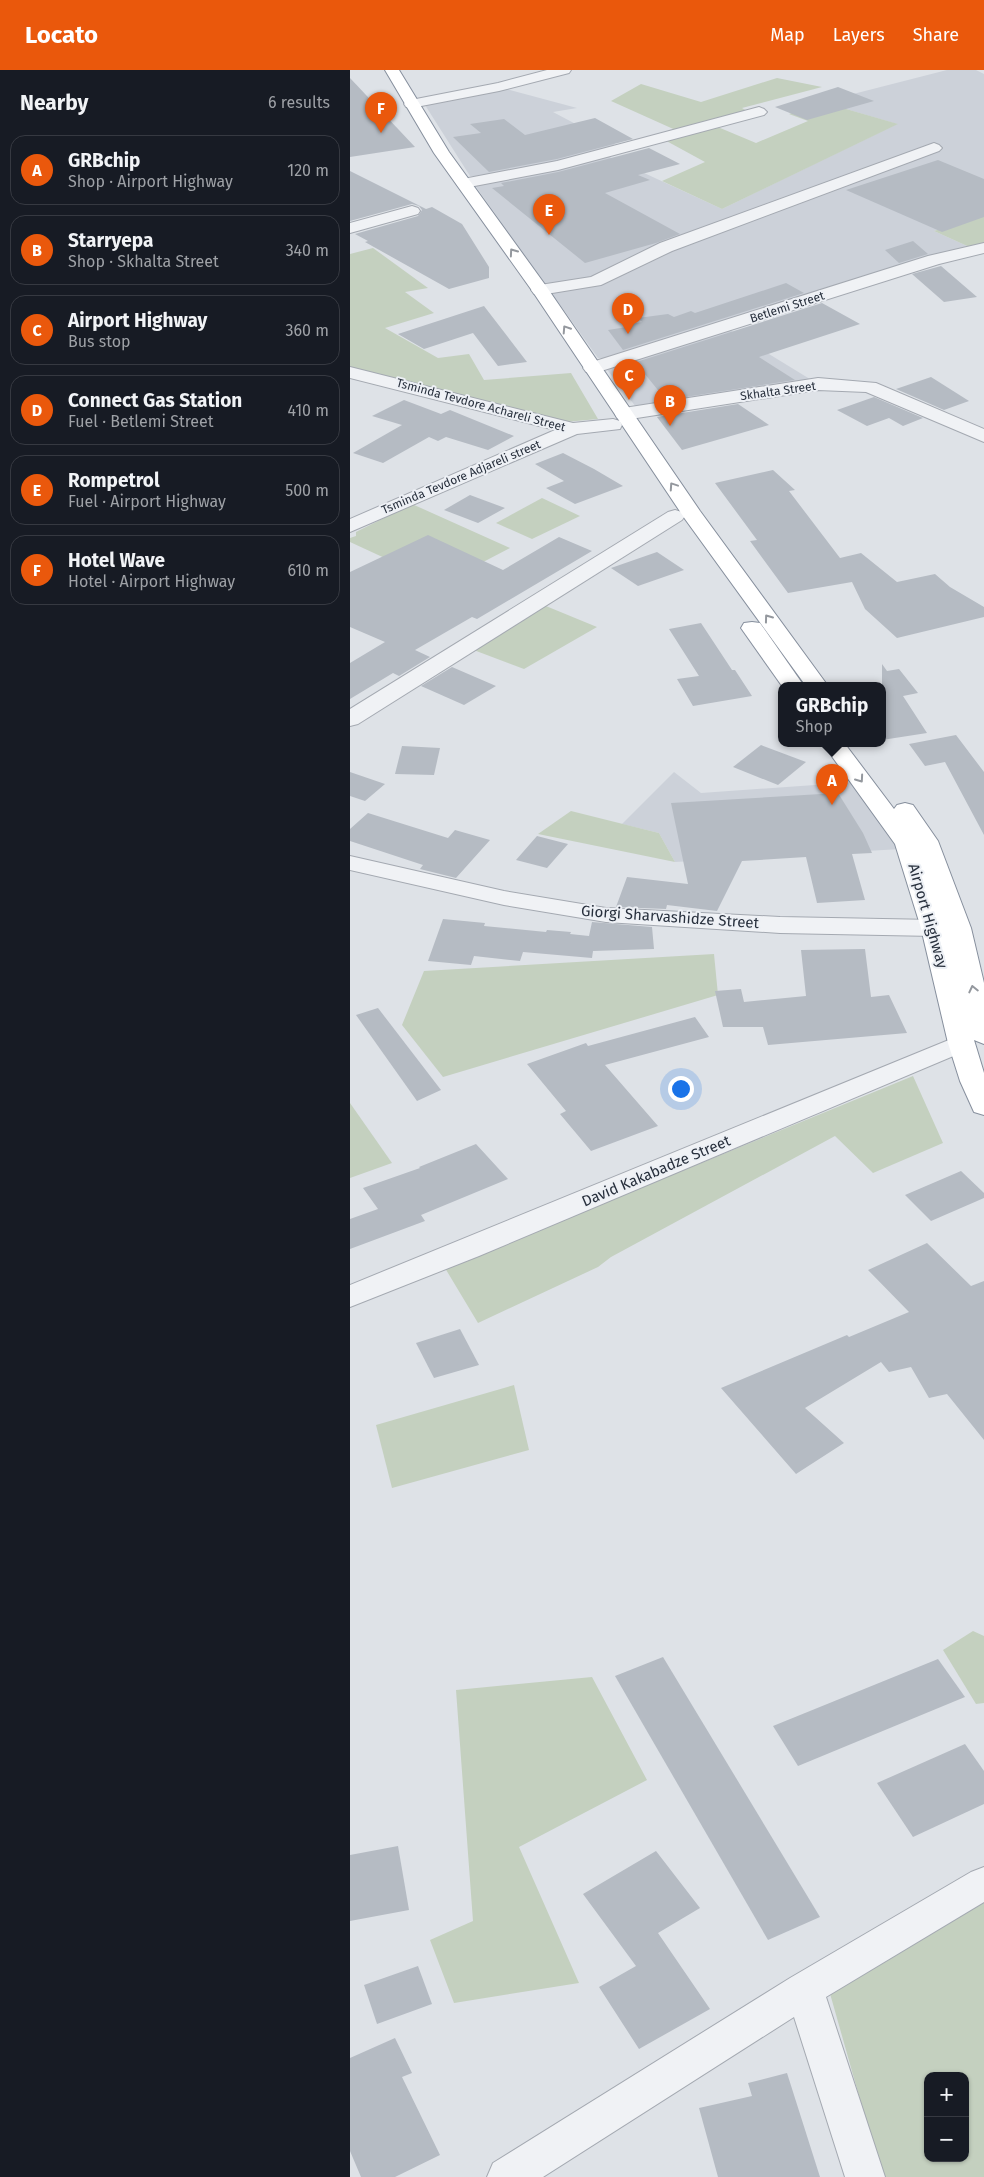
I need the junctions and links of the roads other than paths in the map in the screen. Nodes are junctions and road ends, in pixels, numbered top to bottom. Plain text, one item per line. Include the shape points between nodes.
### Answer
1 (379, 70) edge
2 (392, 70) edge
3 (564, 70) edge
4 (411, 104) junction
5 (759, 112) dead end
6 (934, 148) dead end
7 (464, 183) junction
8 (412, 211) dead end
9 (350, 228) edge
10 (984, 248) edge
11 (540, 290) junction
12 (592, 368) junction
13 (351, 373) edge
14 (619, 419) junction
15 (573, 430) junction
16 (984, 436) edge
17 (675, 516) junction
18 (350, 526) edge
19 (791, 682) edge
20 (814, 682) edge
21 (350, 719) edge
22 (836, 747) edge
23 (860, 747) edge
24 (350, 863) edge
25 (934, 928) junction
26 (973, 1040) edge
27 (984, 1106) edge
28 (350, 1297) edge
29 (984, 1883) edge
30 (804, 1990) junction
31 (507, 2177) edge
32 (865, 2177) edge

1 - 14 highway via 430,155 474,215 524,293
2 - 4 highway
3 - 4 street
4 - 7 highway
5 - 7 street via 558,166
6 - 11 street via 666,247 595,281
11 -> 7 highway
8 - 9 street
10 - 12 street, Betlemi Street via 934,260
12 -> 11 highway
12 - 14 highway
13 - 15 street, Tsminda Tevdore Achareli Street
14 - 15 street, Tsminda Tevdore Achareli Street
14 - 16 street, Skhalta Street via 818,384 869,387
14 - 17 highway
20 -> 14 highway
15 - 18 street, Tsminda Tevdore Adjareli street
17 - 19 highway
17 - 21 street
22 -> 25 highway, Airport Highway via 907,844
26 -> 23 highway, Airport Highway via 958,928 926,841
24 - 25 street, Giorgi Sharvashidze Street via 504,898 606,915 780,925
25 - 26 highway, Airport Highway
26 - 27 highway, Airport Highway via 973,1081
26 - 28 street, David Kakabadze Street
29 - 30 street
30 - 31 street
30 - 32 street

